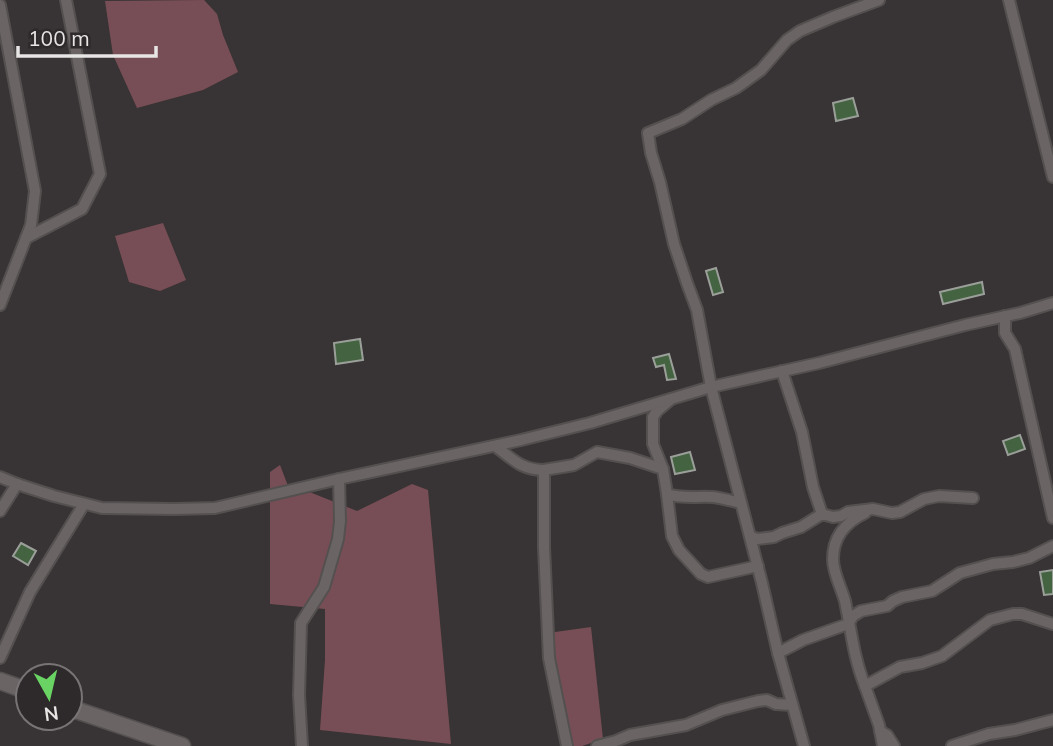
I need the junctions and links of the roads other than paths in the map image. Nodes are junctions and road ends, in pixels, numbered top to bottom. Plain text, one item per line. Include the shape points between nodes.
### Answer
1 (66, 0) edge
2 (879, 0) edge
3 (1009, 0) edge
4 (0, 5) edge
5 (1049, 148) edge
6 (1053, 177) edge
7 (26, 239) junction
8 (1053, 303) edge
9 (0, 305) edge
10 (1005, 316) junction
11 (782, 371) junction
12 (711, 387) junction
13 (673, 397) junction
14 (495, 446) junction
15 (663, 469) junction
16 (544, 470) junction
17 (0, 477) edge
18 (339, 479) junction
19 (17, 484) junction
20 (667, 494) junction
21 (973, 498) dead end
22 (741, 503) junction
23 (84, 504) junction
24 (870, 509) junction
25 (0, 511) edge
26 (822, 514) junction
27 (1053, 518) edge
28 (750, 536) junction
29 (1053, 546) edge
30 (758, 566) junction
31 (848, 624) junction
32 (1053, 624) edge
33 (778, 653) junction
34 (0, 659) edge
35 (865, 686) junction
36 (792, 705) junction
37 (84, 713) edge
38 (1053, 720) edge
39 (880, 731) junction
40 (182, 746) edge
41 (302, 746) edge
42 (567, 746) edge
43 (597, 746) edge
44 (804, 746) edge
45 (883, 746) edge
46 (894, 746) edge
47 (952, 746) edge

1 - 7 street via 100,174 82,209
2 - 12 street via 800,32 736,88 648,133 674,244 697,310
3 - 5 street
4 - 7 street via 35,191
5 - 6 street
7 - 9 street
8 - 10 street
10 - 11 street
10 - 27 street via 1005,333 1015,349
11 - 12 street
11 - 26 street
12 - 13 street
12 - 22 street
13 - 14 street
13 - 15 street via 653,417 653,444
14 - 16 street via 524,467
14 - 18 street
15 - 16 street via 597,452 574,465
15 - 20 street
16 - 42 street via 548,658
17 - 19 street
18 - 23 street via 215,508
18 - 41 street via 338,539 324,587 300,623
19 - 23 street
19 - 25 street
20 - 22 street
20 - 30 street via 671,536 701,574 708,577
21 - 24 street via 939,496 892,513
22 - 28 street
23 - 34 street via 30,592
24 - 26 street via 833,517
24 - 31 street via 848,523 837,538 833,560
26 - 28 street via 774,537
28 - 30 street
29 - 31 street via 1029,558 973,568 932,591 862,611
30 - 33 street
31 - 33 street
31 - 35 street
32 - 35 street via 1021,614 990,620 942,656 900,667
33 - 36 street
35 - 39 street
36 - 43 street via 758,701 686,725
36 - 44 street
37 - 40 street
38 - 47 street
39 - 45 street
39 - 46 street

